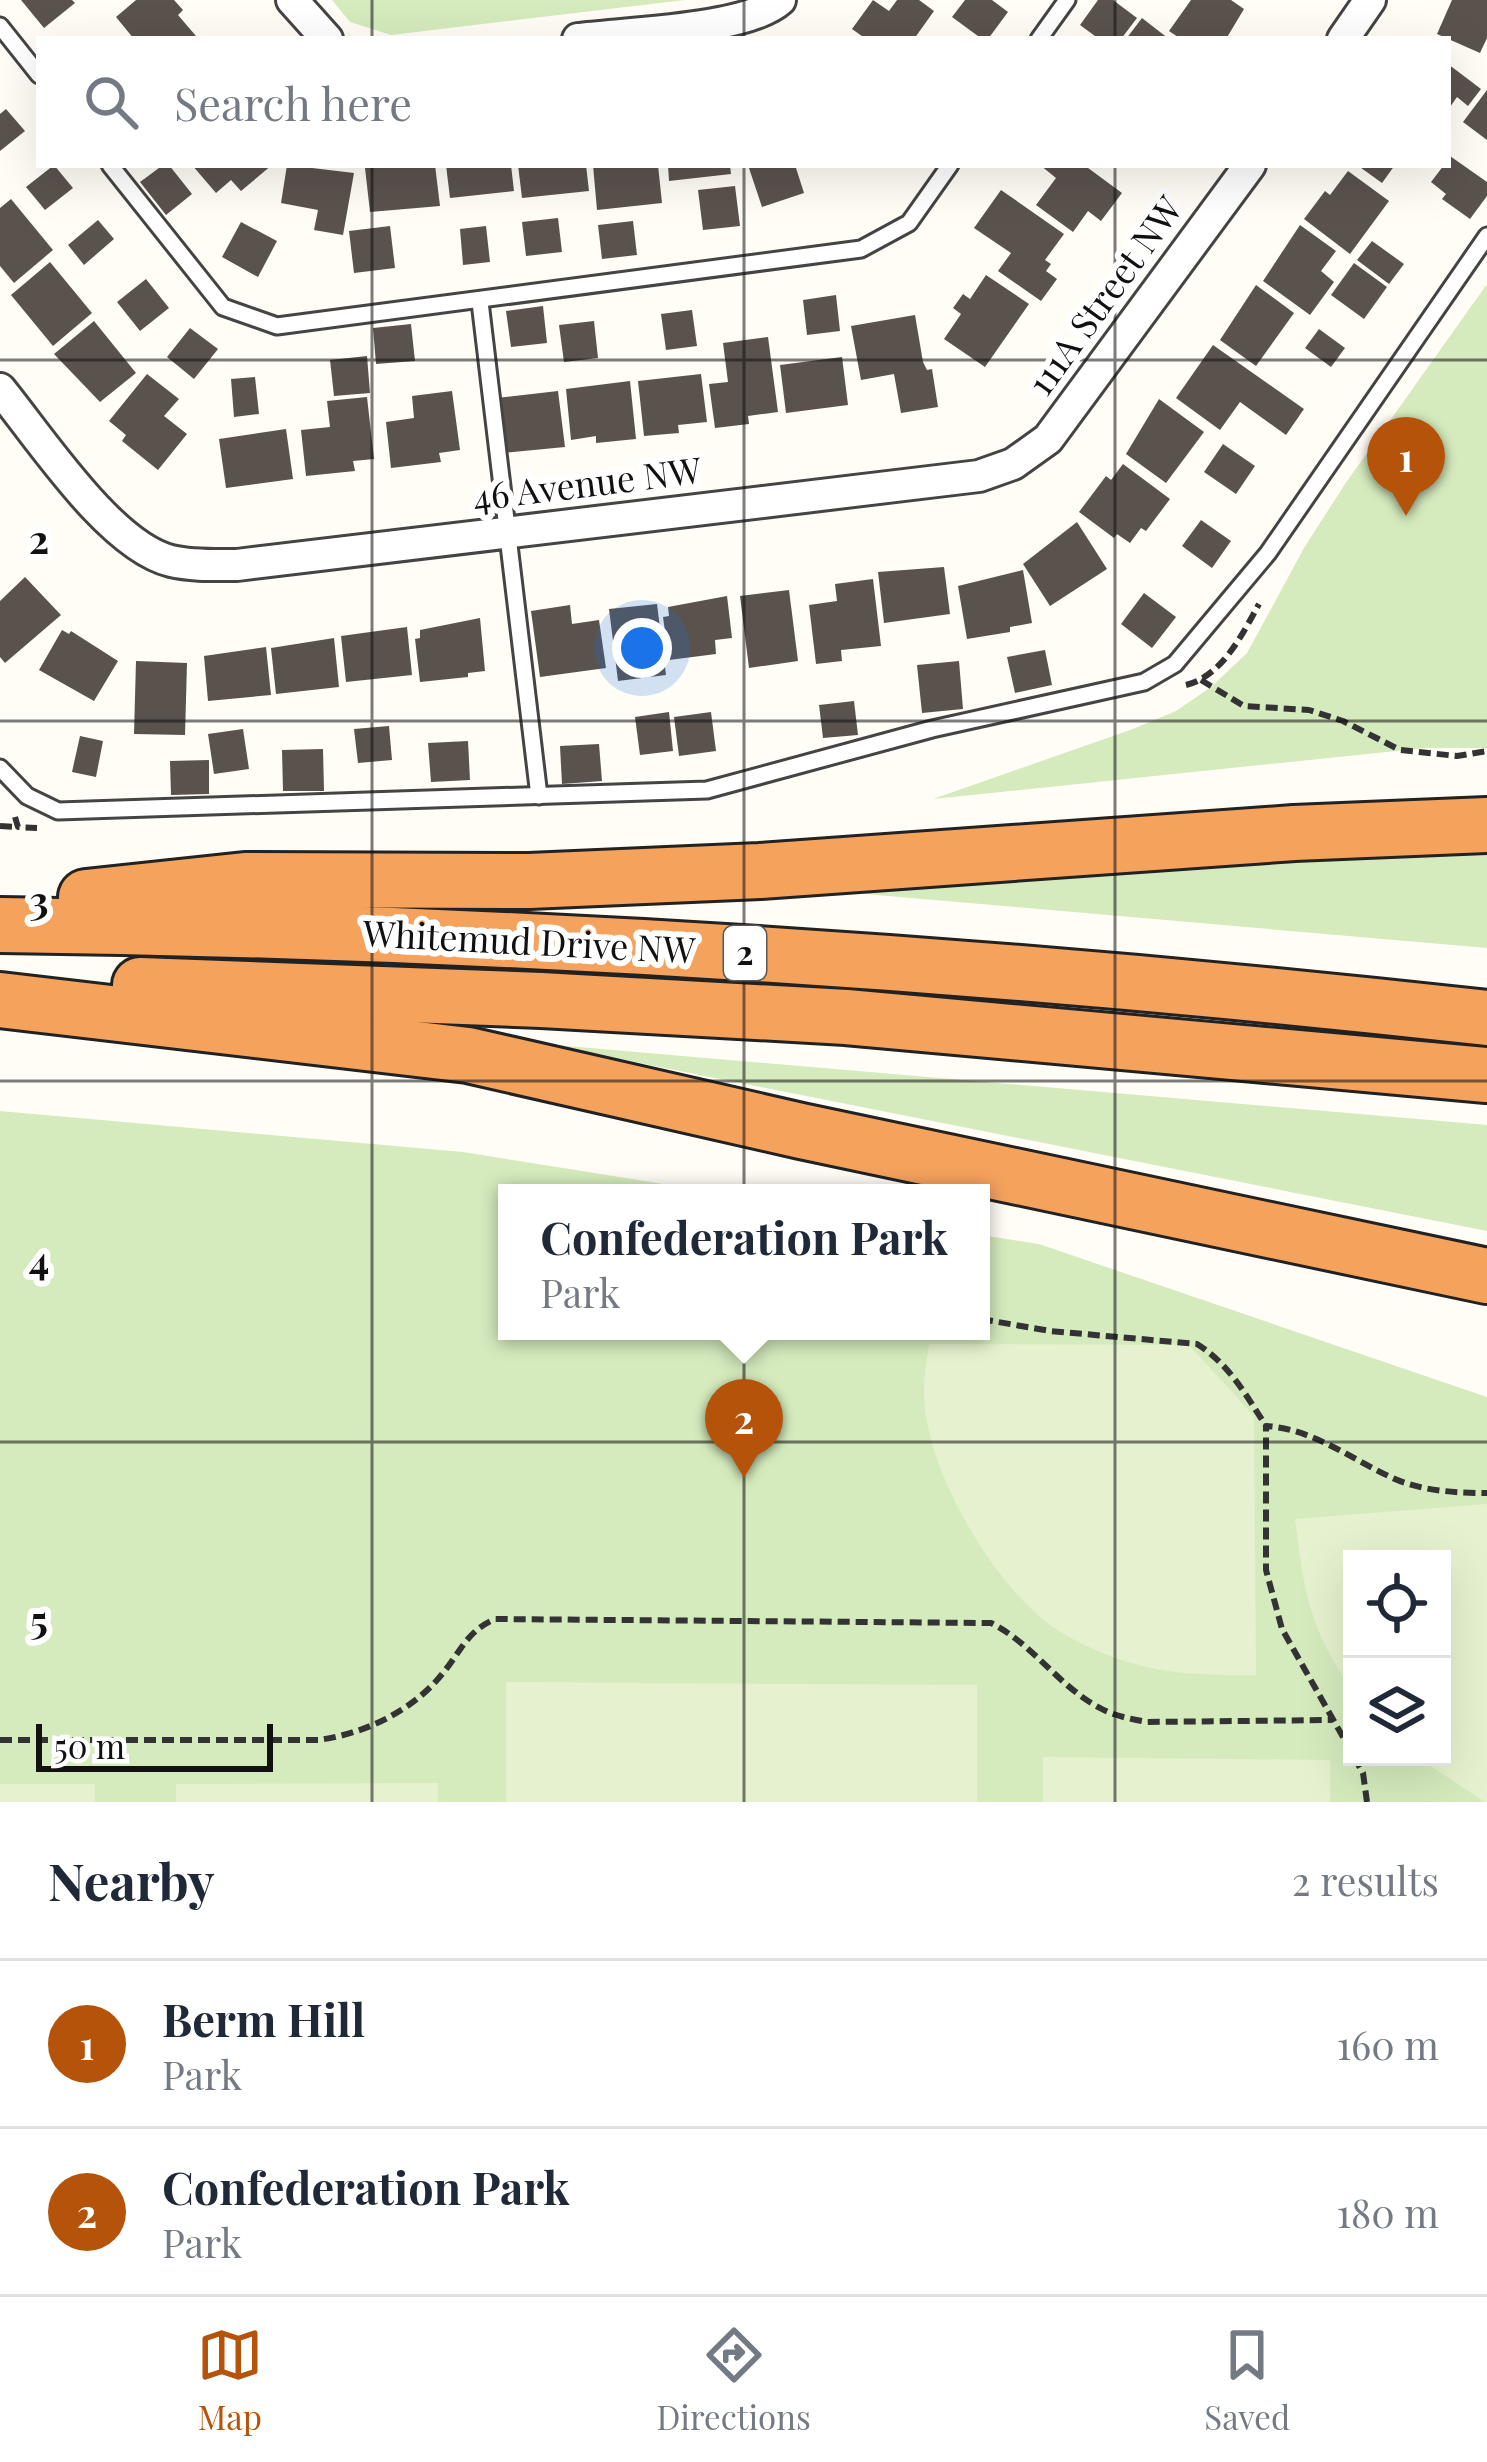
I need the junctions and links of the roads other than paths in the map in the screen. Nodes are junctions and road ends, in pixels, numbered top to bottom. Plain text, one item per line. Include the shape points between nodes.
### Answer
1 (292, 0) edge
2 (780, 0) edge
3 (1067, 0) edge
4 (1370, 0) edge
5 (0, 26) edge
6 (324, 36) edge
7 (603, 36) edge
8 (1042, 36) edge
9 (1345, 36) edge
10 (36, 71) edge
11 (112, 168) edge
12 (948, 168) edge
13 (1248, 168) edge
14 (1487, 236) edge
15 (480, 302) junction
16 (0, 389) edge
17 (1013, 464) joint
18 (509, 532) junction
19 (0, 768) edge
20 (1487, 786) edge
21 (538, 796) junction
22 (1487, 825) edge
23 (1294, 833) junction
24 (0, 907) edge
25 (0, 925) edge
26 (0, 984) edge
27 (0, 1000) edge
28 (1487, 1018) edge
29 (1487, 1075) edge
30 (1487, 1276) edge

1 - 6 street
2 - 7 street via 734,20
3 - 8 lane
4 - 9 street
5 - 10 lane
11 - 15 lane via 223,307 278,326
12 - 15 lane via 909,223 861,249
13 - 17 street, 111A Street NW via 1061,424
14 - 21 lane via 1268,553 1175,664 1111,692 932,729 707,790
15 - 18 lane
16 - 18 street, 46 Avenue NW via 103,516 168,560 237,566
17 - 18 street, 46 Avenue NW via 950,481
18 - 21 lane
19 - 21 lane via 27,796 58,811
20 - 23 highway
22 - 23 highway
23 - 24 highway via 760,871 245,880
25 - 28 highway, Whitemud Drive NW / 2 via 542,940 1136,981
26 - 29 highway, Whitemud Drive NW / 2 via 846,1017
27 - 30 highway via 468,1055

